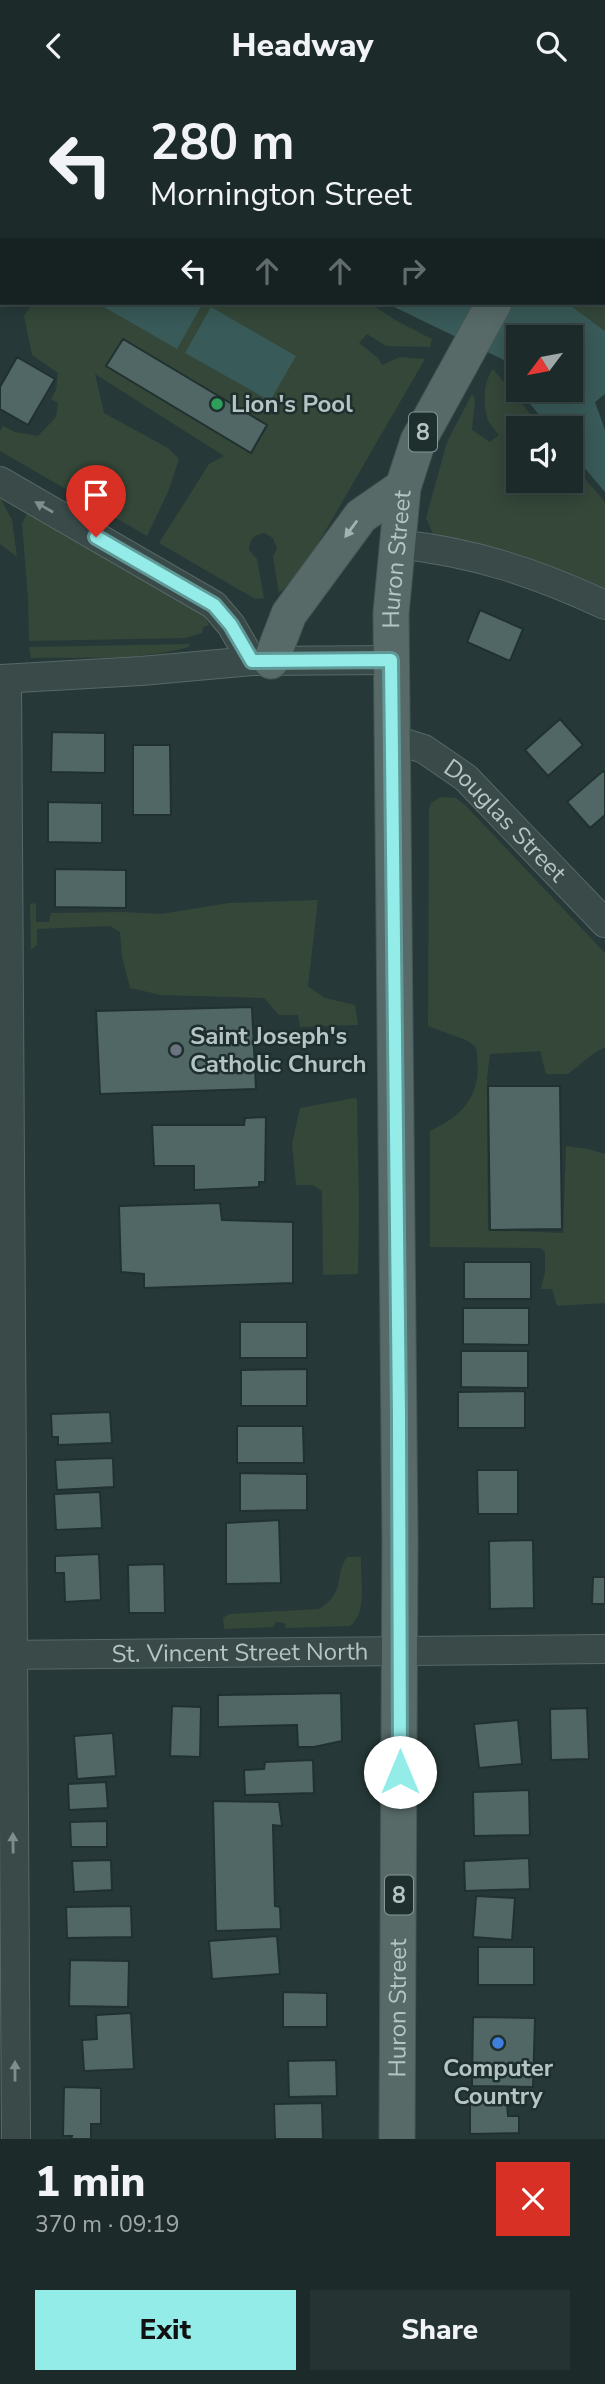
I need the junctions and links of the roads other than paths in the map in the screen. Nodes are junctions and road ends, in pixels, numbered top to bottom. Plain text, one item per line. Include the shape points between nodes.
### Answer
1 (493, 305) edge
2 (0, 481) edge
3 (403, 487) junction
4 (397, 544) junction
5 (605, 605) edge
6 (391, 660) junction
7 (261, 661) junction
8 (3, 679) edge
9 (392, 739) junction
10 (605, 923) edge
11 (605, 1649) edge
12 (399, 1652) junction
13 (6, 1656) edge
14 (16, 2139) edge
15 (397, 2139) edge

1 - 3 main road, Huron Street / 8 via 418,441
7 -> 2 street via 214,605
3 - 4 main road, Huron Street / 8
3 -> 7 main road via 361,516 289,614
4 - 5 street via 494,561
4 - 6 main road, Huron Street / 8
6 - 7 street
6 - 9 main road, Huron Street / 8
7 - 8 street
8 - 13 street
9 - 10 street, Douglas Street via 424,749 466,778
9 - 12 main road, Huron Street / 8
11 - 12 street, St. Vincent Street North
12 - 13 street, St. Vincent Street North
12 - 15 main road, Huron Street / 8
14 -> 13 street

